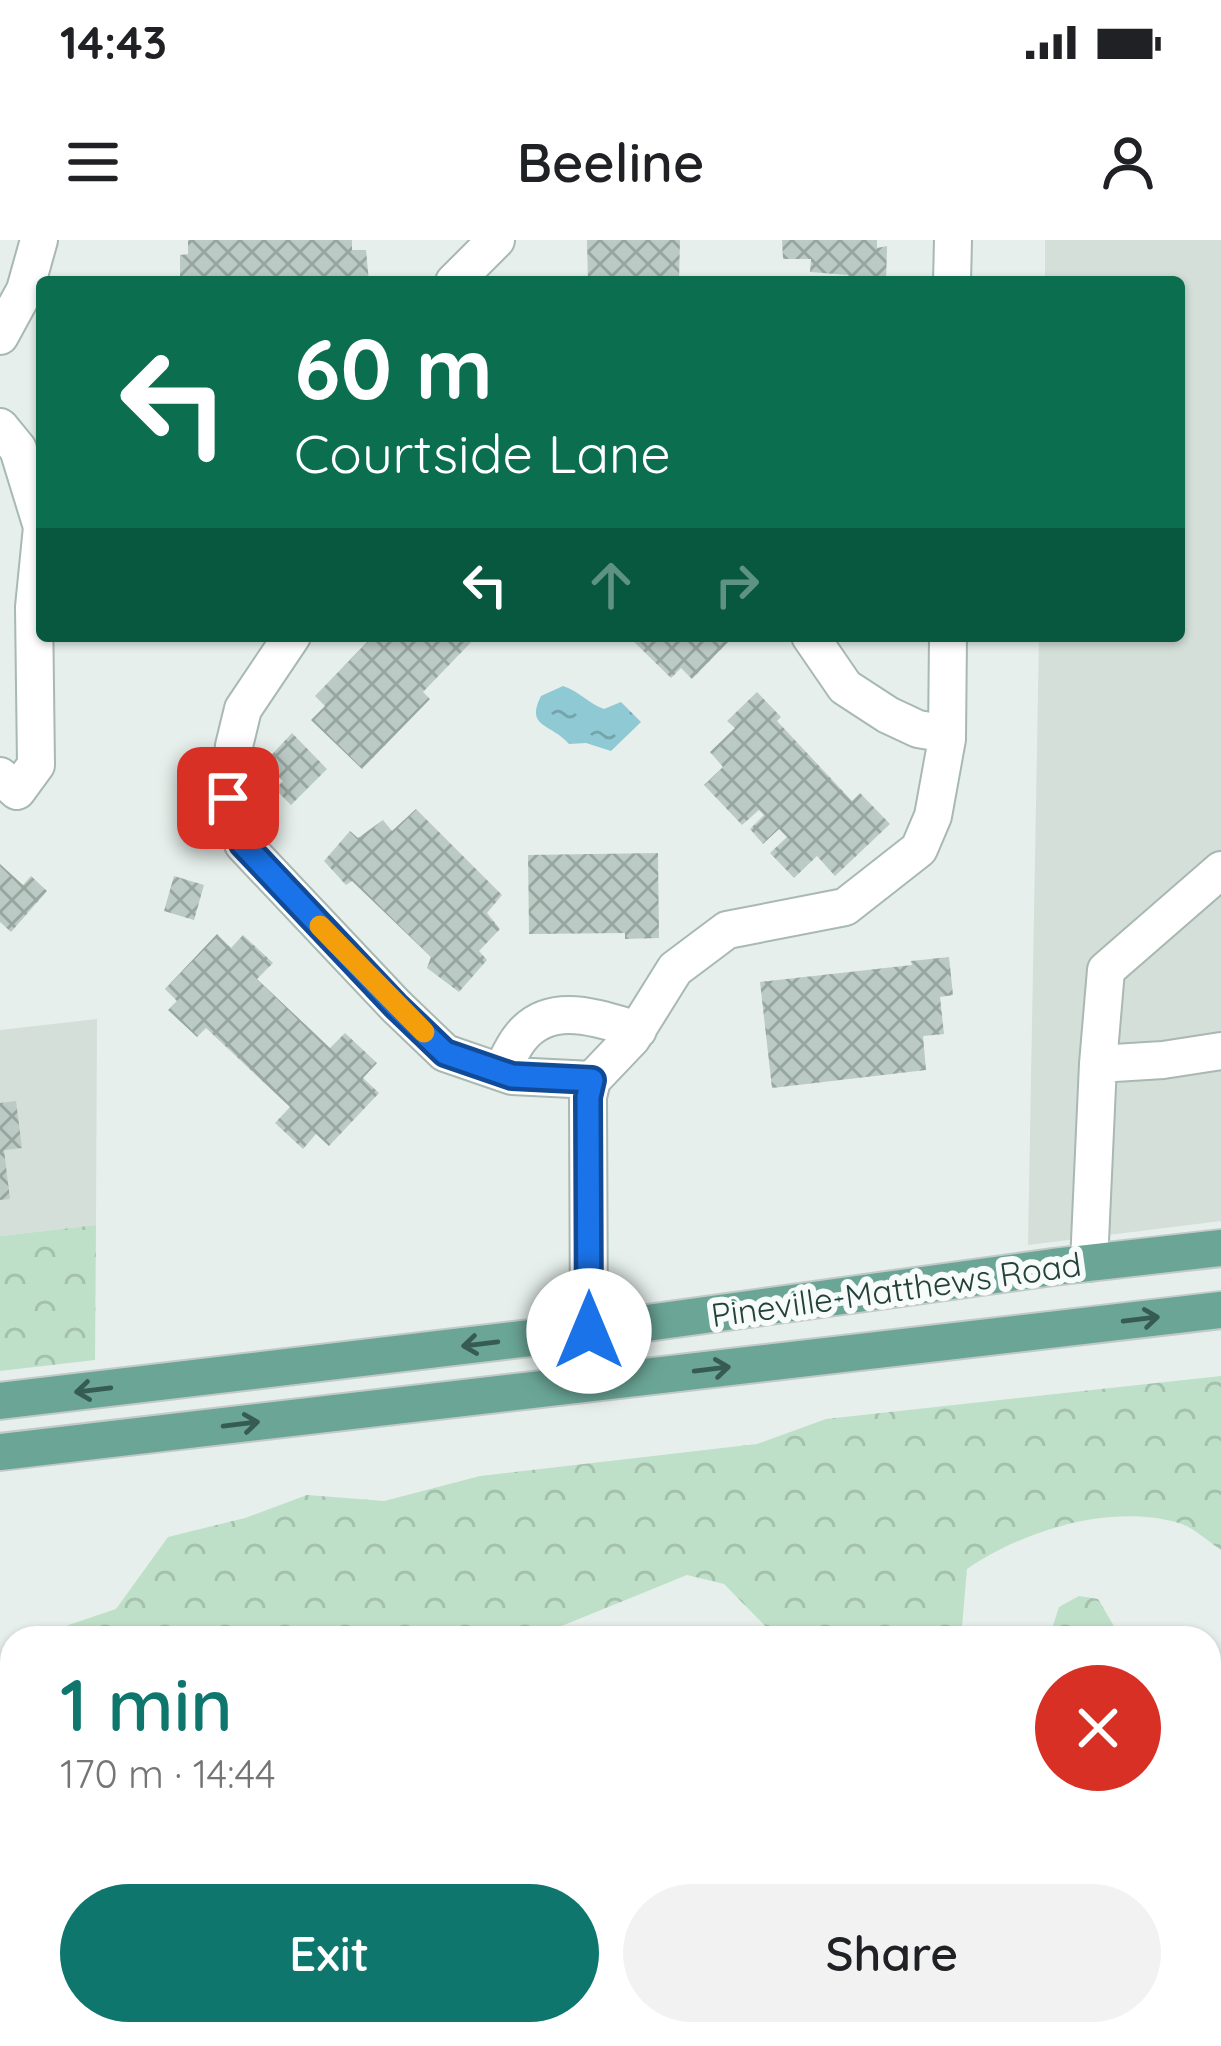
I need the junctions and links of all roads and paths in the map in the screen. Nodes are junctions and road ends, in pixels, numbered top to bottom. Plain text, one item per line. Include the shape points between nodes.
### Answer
1 (39, 240) edge
2 (496, 240) edge
3 (953, 240) edge
4 (460, 276) edge
5 (952, 276) edge
6 (0, 336) edge
7 (0, 427) edge
8 (36, 508) edge
9 (36, 588) edge
10 (288, 642) edge
11 (814, 642) edge
12 (948, 642) edge
13 (947, 734) junction
14 (0, 776) edge
15 (1221, 870) edge
16 (638, 1030) junction
17 (1221, 1051) edge
18 (1098, 1064) junction
19 (501, 1072) junction
20 (592, 1080) junction
21 (1221, 1248) edge
22 (1071, 1265) junction
23 (1221, 1310) edge
24 (1056, 1329) junction
25 (589, 1331) junction
26 (0, 1401) edge
27 (0, 1452) edge

1 - 6 street
2 - 4 street
3 - 5 street
7 - 8 street via 18,449
9 - 14 street via 36,765 17,791
10 - 19 street via 238,727 228,798 243,844 445,1053
11 - 13 street via 845,687 918,729
12 - 13 street
13 - 16 street via 919,849 845,907 727,930 675,969
15 - 18 street via 1106,970
16 - 19 street via 583,1014 545,1019 521,1035
16 - 20 street
17 - 18 street
18 - 22 street
19 - 20 street
20 - 25 street
21 - 22 main road, Pineville-Matthews Road
22 - 24 main road
22 - 25 main road, Pineville-Matthews Road
24 -> 23 main road, Pineville-Matthews Road
27 -> 24 main road, Pineville-Matthews Road
25 -> 26 main road, Pineville-Matthews Road

